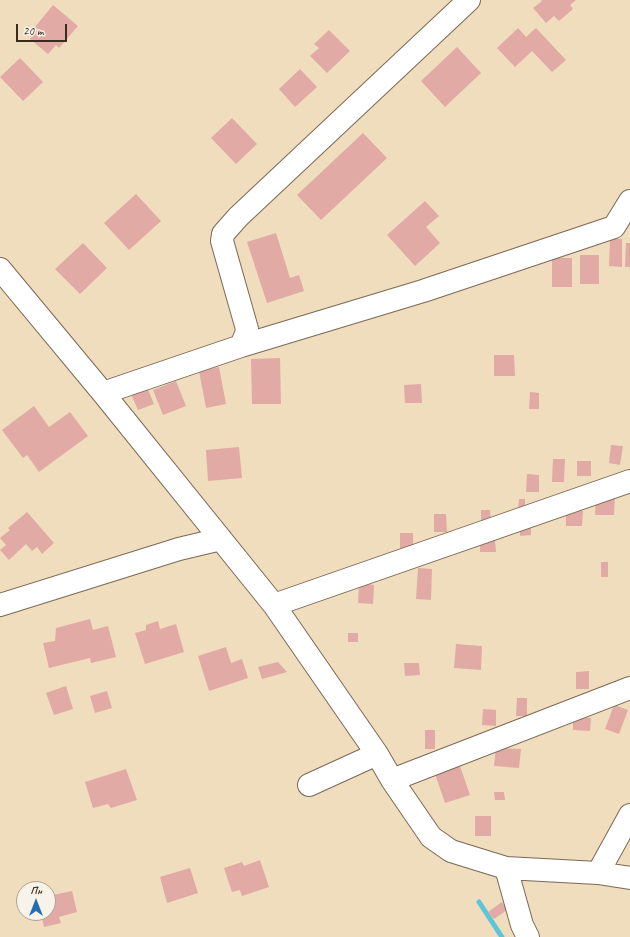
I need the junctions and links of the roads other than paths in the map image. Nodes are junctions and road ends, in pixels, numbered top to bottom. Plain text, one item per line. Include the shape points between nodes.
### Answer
1 (469, 0) edge
2 (630, 201) edge
3 (622, 228) edge
4 (0, 269) edge
5 (241, 346) junction
6 (103, 393) junction
7 (630, 481) edge
8 (221, 539) junction
9 (0, 604) edge
10 (274, 605) junction
11 (630, 688) edge
12 (377, 754) junction
13 (392, 780) junction
14 (309, 785) dead end
15 (630, 815) edge
16 (506, 868) junction
17 (598, 873) junction
18 (630, 878) edge
19 (525, 931) edge

1 - 5 street via 223,234 222,241 247,329
2 - 3 street
3 - 5 street
4 - 6 street
5 - 6 street
6 - 8 street
7 - 10 street
8 - 9 street via 179,549
8 - 10 street
10 - 12 street
11 - 13 street
12 - 13 street
12 - 14 street
13 - 16 street via 431,837 451,851
15 - 17 street
16 - 17 street
16 - 19 street
17 - 18 street

